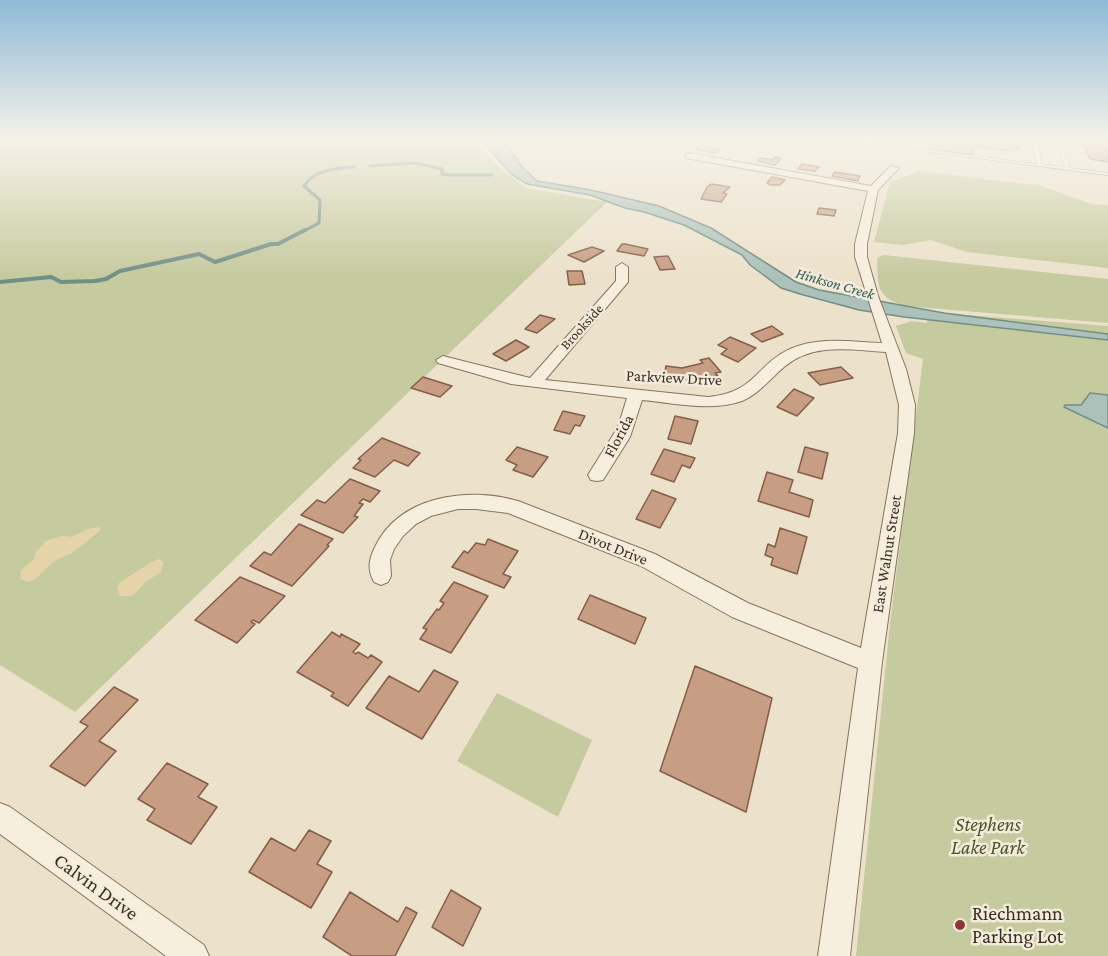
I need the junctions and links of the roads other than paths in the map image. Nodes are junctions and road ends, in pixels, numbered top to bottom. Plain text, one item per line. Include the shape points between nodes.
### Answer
1 (860, 187) edge
2 (875, 187) edge
3 (873, 189) junction
4 (622, 267) dead end
5 (890, 348) junction
6 (443, 360) dead end
7 (534, 383) junction
8 (635, 394) junction
9 (597, 475) dead end
10 (381, 576) dead end
11 (870, 662) junction
12 (0, 817) edge
13 (193, 956) edge
14 (834, 956) edge

1 - 3 street
2 - 3 street
3 - 5 street, East Walnut Street via 861,257
4 - 7 street, Brookside via 622,282
5 - 8 street, Parkview Drive via 828,345 803,349 733,399 708,402
5 - 11 street, East Walnut Street via 907,405 906,433
6 - 7 street, Parkview Drive
7 - 8 street, Parkview Drive
8 - 9 street, Florida via 628,424
10 - 11 street, Divot Drive via 379,558 390,539 408,521 449,503 492,502 648,560 740,610
11 - 14 street, East Walnut Street
12 - 13 street, Calvin Drive

